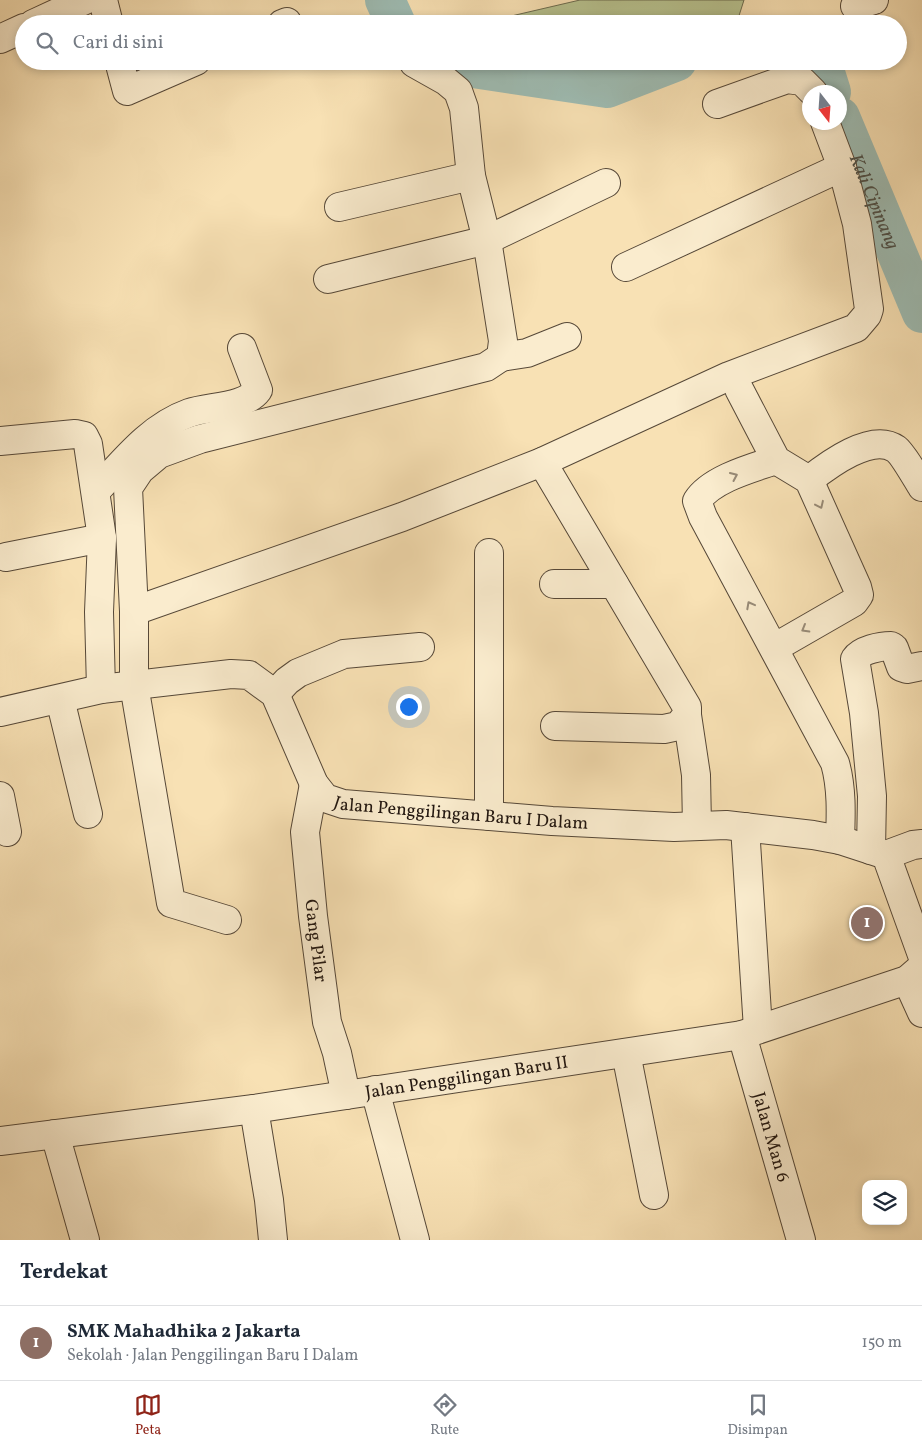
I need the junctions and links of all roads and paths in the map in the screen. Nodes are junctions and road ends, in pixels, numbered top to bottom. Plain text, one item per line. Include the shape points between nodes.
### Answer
1 (85, 0) edge
2 (103, 0) edge
3 (52, 15) edge
4 (107, 15) edge
5 (15, 32) edge
6 (0, 38) edge
7 (121, 70) edge
8 (176, 70) edge
9 (426, 70) edge
10 (806, 85) edge
11 (717, 104) dead end
12 (828, 130) edge
13 (842, 167) junction
14 (471, 176) junction
15 (606, 183) dead end
16 (339, 207) dead end
17 (487, 240) junction
18 (626, 267) dead end
19 (328, 280) dead end
20 (567, 337) dead end
21 (242, 348) dead end
22 (501, 357) junction
23 (739, 389) dead end
24 (0, 441) edge
25 (776, 460) junction
26 (542, 462) junction
27 (809, 480) junction
28 (922, 487) edge
29 (96, 491) junction
30 (102, 538) junction
31 (489, 553) dead end
32 (6, 557) dead end
33 (554, 584) dead end
34 (614, 584) junction
35 (134, 612) junction
36 (420, 647) dead end
37 (774, 648) junction
38 (922, 666) edge
39 (134, 686) junction
40 (101, 689) junction
41 (275, 694) junction
42 (60, 699) junction
43 (0, 712) edge
44 (687, 715) junction
45 (554, 726) dead end
46 (314, 784) junction
47 (0, 796) edge
48 (88, 814) dead end
49 (489, 816) junction
50 (697, 826) junction
51 (745, 827) junction
52 (7, 832) dead end
53 (840, 840) junction
54 (922, 844) edge
55 (879, 853) junction
56 (227, 920) dead end
57 (922, 955) edge
58 (915, 974) edge
59 (922, 1013) edge
60 (750, 1032) junction
61 (626, 1054) junction
62 (375, 1090) junction
63 (346, 1095) junction
64 (254, 1109) junction
65 (55, 1134) junction
66 (0, 1141) edge
67 (654, 1195) dead end
68 (85, 1240) edge
69 (273, 1240) edge
70 (415, 1240) edge
71 (801, 1240) edge

1 - 3 street
2 - 4 street
5 - 6 street
7 - 8 street via 127,92
9 - 14 street via 458,91 464,108
10 - 11 street via 802,81 787,79
12 - 13 street
13 - 18 street
13 - 26 street via 857,224 869,309 868,315 856,328 729,376
14 - 16 street
14 - 17 street
15 - 17 street
17 - 19 street
17 - 22 street via 503,341
20 - 22 street via 527,353
21 - 29 street via 258,390 254,395 240,402 191,412 167,422 150,434
22 - 35 street via 486,368 200,439 160,454 140,470 128,488
23 - 25 street
24 - 29 street via 75,434 84,436
25 - 27 street
37 -> 25 street via 702,517 697,500 702,493 732,476
26 - 34 street
26 - 35 street via 402,517
27 - 28 street via 830,463 864,446 882,444 897,449
27 -> 37 street via 859,595 854,602
29 - 30 street
30 - 32 street
30 - 40 street via 98,612
31 - 49 street
33 - 34 street
34 - 44 street via 686,707
35 - 39 street
36 - 41 street via 344,654 298,673
37 - 53 street via 835,763 841,802
38 - 55 street via 900,667 891,646 864,652 855,658
39 - 40 street
39 - 41 street via 231,674 249,675
39 - 56 street via 171,903
40 - 42 street
41 - 46 street, Jalan Penggilingan Baru I Dalam
42 - 43 street
42 - 48 street
44 - 45 street via 678,726 664,729
44 - 50 street via 696,775
46 - 49 street, Jalan Penggilingan Baru I Dalam via 326,798 343,804
46 - 63 street, Gang Pilar via 305,832 313,916 327,1022
47 - 52 street
49 - 50 street, Jalan Penggilingan Baru I Dalam
50 - 51 street, Jalan Penggilingan Baru I Dalam
51 - 53 street, Jalan Penggilingan Baru I Dalam
51 - 60 street, Jalan Man 6
53 - 55 street, Jalan Penggilingan Baru I Dalam
54 - 55 street
55 - 57 street
58 - 59 street
58 - 60 street, Jalan Penggilingan Baru II
60 - 61 street, Jalan Penggilingan Baru II
60 - 71 street, Jalan Man 6
61 - 62 street, Jalan Penggilingan Baru II
61 - 67 street
62 - 63 street, Jalan Penggilingan Baru II
62 - 70 street
63 - 64 street, Jalan Penggilingan Baru II
64 - 65 street, Jalan Penggilingan Baru II
64 - 69 street
65 - 66 street, Jalan Penggilingan Baru II
65 - 68 street

